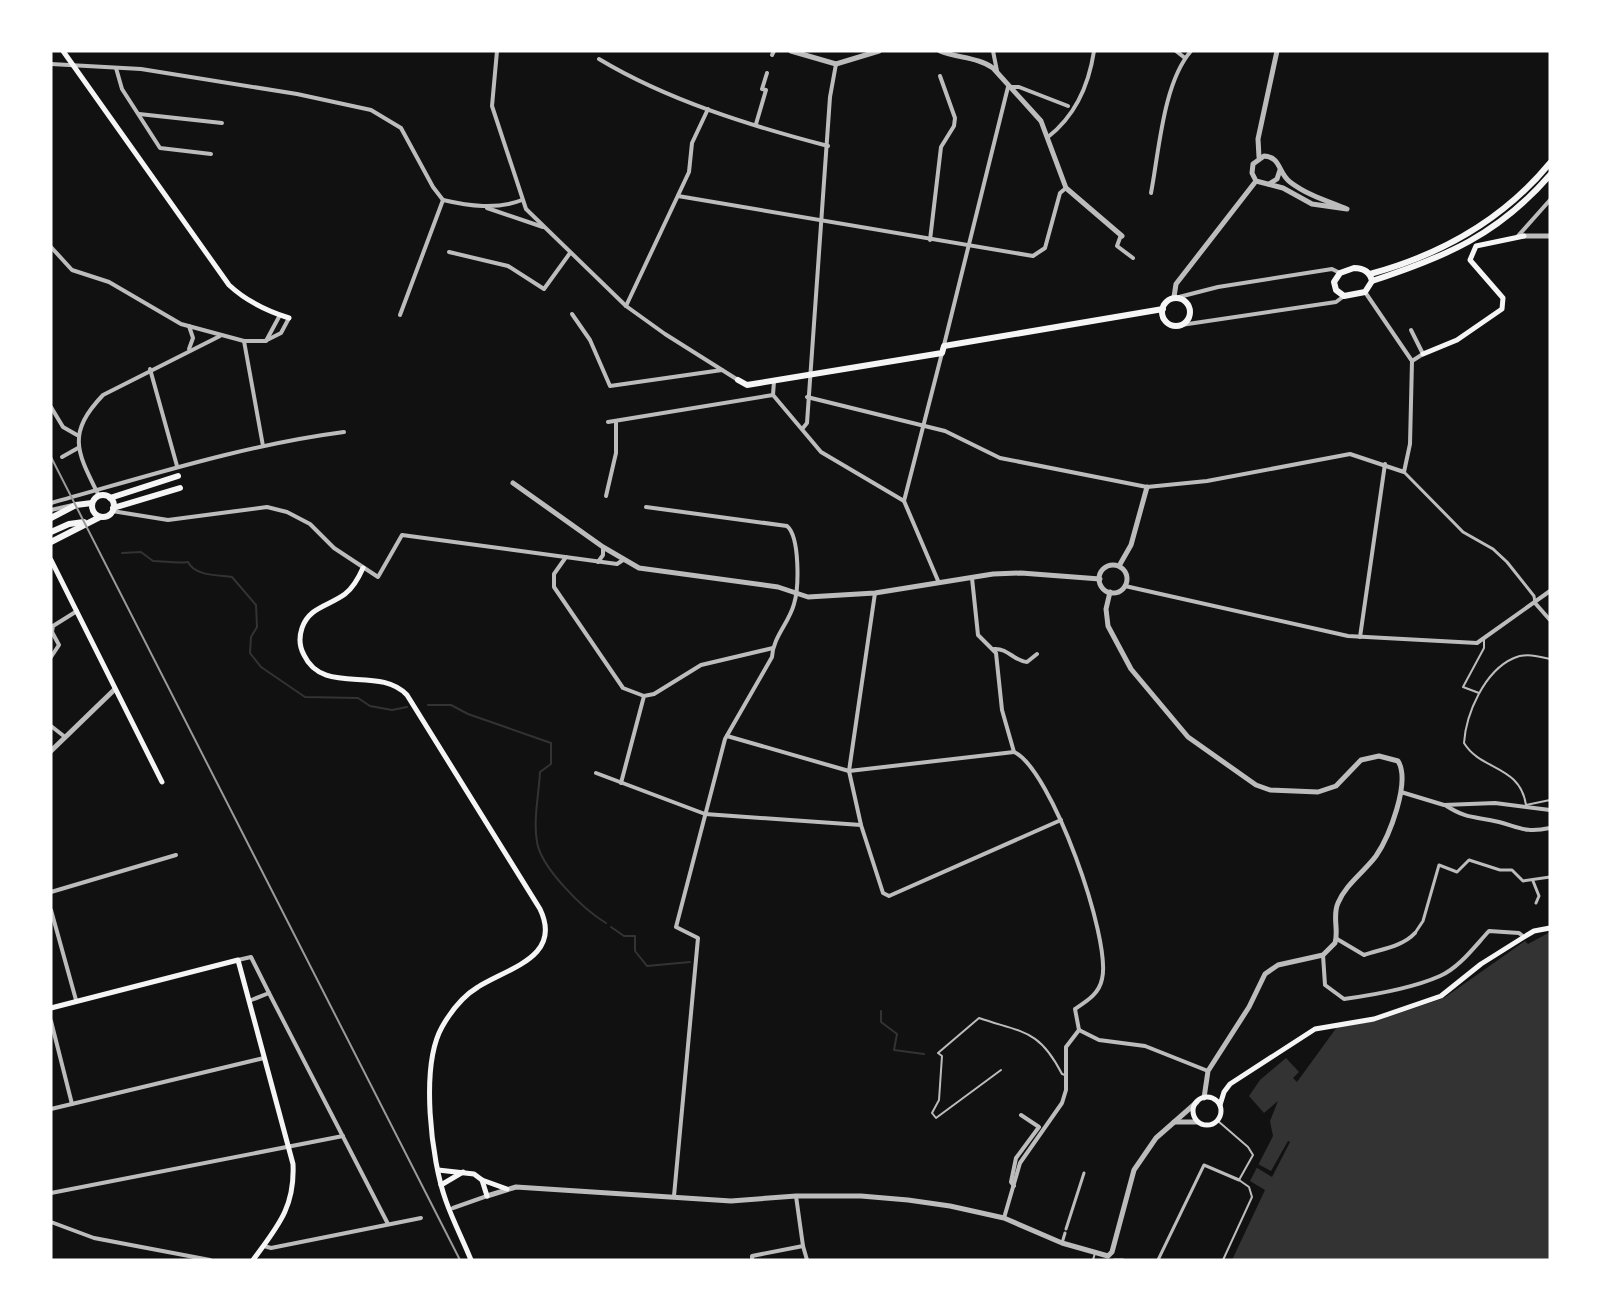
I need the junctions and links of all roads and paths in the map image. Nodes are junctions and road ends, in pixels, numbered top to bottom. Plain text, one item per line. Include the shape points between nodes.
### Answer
1 (63, 51) edge
2 (496, 51) edge
3 (791, 51) edge
4 (879, 51) edge
5 (940, 51) edge
6 (993, 51) edge
7 (1095, 51) edge
8 (1176, 51) edge
9 (1191, 51) edge
10 (1277, 51) edge
11 (1185, 58) junction
12 (599, 59) dead end
13 (51, 64) edge
14 (836, 64) junction
15 (74, 66) junction
16 (116, 68) junction
17 (767, 73) dead end
18 (998, 74) junction
19 (940, 76) dead end
20 (1008, 87) junction
21 (1068, 106) dead end
22 (708, 109) junction
23 (138, 114) junction
24 (222, 123) dead end
25 (756, 124) junction
26 (1048, 137) junction
27 (828, 146) junction
28 (211, 154) dead end
29 (1259, 157) junction
30 (1550, 163) edge
31 (1280, 170) junction
32 (1550, 175) edge
33 (1256, 181) junction
34 (1269, 184) junction
35 (1066, 188) junction
36 (1150, 193) dead end
37 (678, 196) junction
38 (443, 200) junction
39 (522, 200) junction
40 (1550, 200) edge
41 (484, 206) junction
42 (526, 208) junction
43 (517, 218) junction
44 (820, 221) junction
45 (543, 227) junction
46 (1121, 236) joint
47 (1518, 236) junction
48 (1550, 236) edge
49 (930, 240) junction
50 (968, 246) junction
51 (51, 248) edge
52 (449, 252) dead end
53 (570, 253) junction
54 (1133, 258) dead end
55 (1340, 273) junction
56 (1370, 274) junction
57 (1372, 281) junction
58 (1365, 292) junction
59 (1344, 296) junction
60 (1177, 297) junction
61 (626, 306) junction
62 (1163, 309) junction
63 (572, 314) dead end
64 (280, 315) junction
65 (400, 315) dead end
66 (289, 318) joint
67 (1181, 325) junction
68 (189, 326) junction
69 (1411, 330) dead end
70 (220, 335) junction
71 (244, 341) junction
72 (265, 341) junction
73 (189, 350) junction
74 (943, 350) junction
75 (1423, 354) junction
76 (1412, 361) junction
77 (150, 369) junction
78 (723, 369) junction
79 (810, 375) junction
80 (738, 380) joint
81 (774, 381) junction
82 (773, 395) junction
83 (807, 398) junction
84 (51, 407) edge
85 (616, 421) junction
86 (608, 422) dead end
87 (923, 425) junction
88 (803, 428) junction
89 (344, 432) dead end
90 (77, 435) junction
91 (263, 446) junction
92 (78, 448) junction
93 (62, 457) dead end
94 (1385, 464) junction
95 (177, 466) junction
96 (1404, 472) junction
97 (178, 476) dead end
98 (513, 483) dead end
99 (1147, 487) junction
100 (180, 488) dead end
101 (98, 493) junction
102 (606, 496) dead end
103 (110, 498) junction
104 (904, 499) junction
105 (51, 503) edge
106 (92, 503) junction
107 (76, 505) junction
108 (646, 507) dead end
109 (113, 509) junction
110 (51, 510) edge
111 (100, 516) junction
112 (51, 518) edge
113 (87, 521) junction
114 (51, 532) edge
115 (51, 542) edge
116 (603, 547) junction
117 (566, 557) junction
118 (623, 560) junction
119 (598, 562) junction
120 (52, 563) edge
121 (1119, 566) junction
122 (363, 568) junction
123 (972, 578) junction
124 (1100, 579) junction
125 (940, 584) junction
126 (1125, 586) junction
127 (1550, 591) edge
128 (1110, 592) junction
129 (796, 593) junction
130 (875, 593) junction
131 (1534, 603) junction
132 (77, 611) junction
133 (1550, 620) edge
134 (1360, 637) junction
135 (1484, 640) junction
136 (773, 648) junction
137 (994, 649) junction
138 (1037, 654) dead end
139 (51, 657) edge
140 (1550, 659) edge
141 (114, 690) junction
142 (1479, 693) junction
143 (644, 696) junction
144 (51, 726) edge
145 (727, 736) junction
146 (65, 737) junction
147 (51, 751) edge
148 (1014, 752) junction
149 (849, 771) junction
150 (596, 773) dead end
151 (162, 782) dead end
152 (621, 784) junction
153 (1401, 792) junction
154 (1550, 800) edge
155 (1444, 804) junction
156 (1526, 805) junction
157 (1550, 810) edge
158 (705, 814) junction
159 (1061, 820) junction
160 (861, 825) junction
161 (1550, 828) edge
162 (176, 855) dead end
163 (1550, 877) edge
164 (1533, 881) junction
165 (51, 892) edge
166 (1536, 903) dead end
167 (51, 910) edge
168 (1550, 928) edge
169 (1415, 933) joint
170 (1524, 937) junction
171 (1337, 939) junction
172 (256, 955) dead end
173 (1323, 955) junction
174 (251, 957) junction
175 (238, 960) junction
176 (269, 993) junction
177 (76, 1000) junction
178 (249, 1001) junction
179 (51, 1008) edge
180 (51, 1021) edge
181 (1079, 1030) junction
182 (265, 1058) junction
183 (1001, 1070) dead end
184 (1208, 1071) junction
185 (1066, 1075) junction
186 (1224, 1092) junction
187 (1204, 1098) junction
188 (1212, 1098) junction
189 (1197, 1101) junction
190 (72, 1104) junction
191 (1220, 1105) junction
192 (51, 1109) edge
193 (1021, 1115) dead end
194 (1218, 1121) junction
195 (1174, 1122) junction
196 (1197, 1122) junction
197 (343, 1136) junction
198 (289, 1146) junction
199 (438, 1170) junction
200 (463, 1172) junction
201 (1084, 1173) dead end
202 (482, 1180) junction
203 (1239, 1180) junction
204 (441, 1185) junction
205 (1015, 1186) junction
206 (507, 1189) junction
207 (51, 1193) edge
208 (487, 1196) junction
209 (674, 1196) junction
210 (796, 1196) junction
211 (453, 1208) dead end
212 (421, 1218) dead end
213 (1005, 1218) junction
214 (51, 1222) edge
215 (388, 1224) junction
216 (1062, 1243) junction
217 (264, 1246) junction
218 (803, 1246) junction
219 (1095, 1253) junction
220 (1112, 1258) edge
221 (210, 1260) edge
222 (254, 1260) edge
223 (471, 1260) edge
224 (752, 1260) edge
225 (807, 1260) edge
226 (1093, 1260) edge
227 (1123, 1260) edge
228 (1158, 1260) edge
229 (1223, 1260) edge

1 - 15 main road
2 - 39 street via 492,106
3 - 14 street
4 - 14 street
5 - 18 street via 986,63
6 - 18 street
7 - 26 street via 1083,93
8 - 11 street
9 - 11 street
10 - 29 street via 1258,139
11 - 36 street via 1171,89
12 - 22 street via 637,82
13 - 15 street
14 - 27 street
15 - 16 street
15 - 64 main road via 229,285 241,297
16 - 23 street via 122,89
16 - 38 street via 297,94 370,110 400,128
17 - 25 street
18 - 20 street
19 - 49 street via 955,118 941,147
20 - 21 street via 1019,87
20 - 26 street via 1034,111
20 - 50 street
22 - 25 street
22 - 37 street via 693,143 689,172
23 - 24 street
23 - 28 street via 160,147
25 - 27 street
26 - 35 street
27 - 44 street
29 - 31 street via 1274,158
29 - 33 street via 1251,169
30 - 56 main road via 1494,217 1431,253
31 - 34 street via 1277,179
31 - 34 street via 1288,180 1321,200 1347,209 1312,204
32 - 57 main road via 1497,225 1435,260
33 - 34 street
33 - 60 street via 1176,284
35 - 46 street
35 - 50 street via 1060,193 1045,248 1040,253 1033,256
37 - 44 street
37 - 61 street
38 - 41 street
38 - 65 street
39 - 41 street via 511,205
39 - 42 street
40 - 47 street
41 - 43 street
42 - 43 street
42 - 45 street
43 - 45 street
44 - 49 street
44 - 79 street
45 - 53 street
46 - 54 street via 1117,246
47 - 48 street
47 - 75 main road via 1476,246 1470,260 1503,298 1502,309 1457,340
49 - 50 street
50 - 74 street
51 - 68 street via 72,270 109,282
52 - 53 street via 508,266 544,289
53 - 61 street
55 - 56 main road via 1359,268
55 - 59 main road via 1334,286
55 - 60 street via 1332,269
56 - 57 main road
57 - 58 main road
58 - 59 main road
58 - 76 street
59 - 67 street via 1336,302
60 - 62 main road via 1167,301
60 - 67 main road via 1186,301 1191,312
61 - 78 street
62 - 67 main road via 1165,321
62 - 74 main road
63 - 78 street via 590,340 610,386
64 - 66 main road
64 - 72 street
66 - 72 street via 281,333
68 - 70 street
68 - 73 street via 193,339
69 - 75 street
70 - 71 street
70 - 73 street
71 - 72 street
71 - 91 street
73 - 77 street
74 - 79 main road
74 - 87 street
75 - 76 street
76 - 96 street via 1410,444
77 - 90 street via 103,395 81,422
77 - 95 street
78 - 80 street
79 - 81 main road
79 - 83 street
80 - 81 main road via 747,385
81 - 82 street
82 - 85 street
82 - 88 street
83 - 87 street
83 - 88 street via 807,423
84 - 90 street via 63,427
85 - 86 street
85 - 102 street via 616,453
87 - 99 street via 945,431 1000,458
87 - 104 street
88 - 104 street via 821,452
89 - 91 street
90 - 92 street
91 - 95 street
92 - 93 street
92 - 101 street
94 - 96 street
94 - 99 street via 1350,454 1218,479
94 - 134 street
95 - 101 street
96 - 131 street via 1463,532 1507,562 1534,596
97 - 103 main road
98 - 116 street
99 - 121 street via 1131,545
100 - 109 main road
101 - 103 main road
101 - 105 street
101 - 106 main road
103 - 109 main road
104 - 125 street
106 - 107 main road
106 - 111 main road via 94,513
107 - 110 street
107 - 112 main road
108 - 129 street via 787,526 794,536
109 - 111 main road via 107,516
109 - 122 street via 168,520 267,507 288,512 310,524 334,548
111 - 113 main road
113 - 114 main road
113 - 115 main road
116 - 118 street
116 - 119 street
117 - 119 street
117 - 122 street via 402,535 378,577
117 - 143 street via 554,574 554,587 622,688
118 - 119 street via 617,564
118 - 129 street via 639,568 778,587
120 - 132 main road
121 - 124 street via 1106,567
121 - 126 street via 1127,577
122 - 199 main road via 347,592 307,618 300,636 305,658 323,675 385,681 407,695 540,909 545,925 543,941 533,957 470,993 439,1032 431,1078
123 - 124 street via 1021,573
123 - 125 street
123 - 137 street via 978,635
124 - 128 street via 1102,587
125 - 130 street
126 - 128 street
126 - 134 street
127 - 131 street
128 - 153 street via 1108,626 1131,669 1188,737 1256,785 1270,790 1325,791 1336,786 1356,763 1379,756 1400,763
129 - 130 street via 834,597
129 - 136 street
130 - 149 street
131 - 133 street
131 - 135 street
132 - 139 street via 53,626 59,645
132 - 141 main road
134 - 135 street via 1477,644
135 - 142 lane via 1484,648 1463,687
136 - 143 street via 701,665 654,694
136 - 145 street via 772,657
137 - 138 street via 1003,649 1022,662
137 - 148 street via 1002,710
140 - 142 lane via 1515,657 1503,664
141 - 146 street
141 - 151 main road
142 - 156 lane via 1464,743 1476,758 1512,777 1525,796
143 - 152 street
144 - 146 street
145 - 149 street
145 - 158 street
146 - 147 street
148 - 149 street
148 - 159 street via 1023,755 1041,781
149 - 160 street
150 - 152 street
152 - 158 street
153 - 155 street
153 - 171 street via 1380,849 1339,900
154 - 156 lane
155 - 156 street
155 - 161 street via 1474,820 1498,822 1521,831
156 - 157 street
158 - 160 street
158 - 209 street via 675,927 698,938
159 - 160 street via 889,896 883,893
159 - 181 street via 1086,884 1103,964 1097,992 1075,1010
162 - 165 street
163 - 164 street
164 - 166 street via 1539,896
164 - 169 street via 1523,881 1512,870 1469,860 1457,872 1439,865 1423,921
167 - 177 street
168 - 170 main road
169 - 171 street via 1384,950 1364,955
170 - 173 street via 1519,933 1489,931 1442,976 1344,999 1325,985
170 - 186 main road via 1441,996 1374,1019 1328,1025 1309,1032 1242,1075
171 - 173 street
172 - 174 lane
173 - 184 street via 1269,969
174 - 175 street
174 - 176 street
175 - 177 main road
175 - 178 main road
176 - 178 street
176 - 197 street
177 - 179 main road
178 - 182 main road
180 - 190 street
181 - 184 street via 1099,1040 1145,1046
181 - 185 street via 1066,1047
182 - 190 street
182 - 198 main road
183 - 185 lane via 936,1118 932,1113 939,1100 942,1056 938,1053 979,1018 1033,1036
184 - 187 street
185 - 205 street via 1062,1103 1020,1163
186 - 188 main road
186 - 191 main road
187 - 188 main road
187 - 189 main road
188 - 191 main road
189 - 195 street
189 - 196 main road via 1193,1112
190 - 192 street
191 - 194 main road
193 - 205 street via 1039,1127 1016,1158 1011,1182
194 - 196 main road via 1208,1125
194 - 203 lane via 1253,1155
195 - 196 street
195 - 220 street via 1150,1145 1131,1176
197 - 198 street
197 - 215 street
198 - 207 street
198 - 217 main road via 292,1198
199 - 200 main road
199 - 204 main road
200 - 202 main road
200 - 204 main road
201 - 216 street
202 - 206 main road
202 - 208 main road
203 - 228 street via 1204,1165
203 - 229 lane via 1249,1187 1252,1197
204 - 223 main road
205 - 213 street
206 - 208 street
206 - 209 street
208 - 211 street
209 - 210 street via 732,1201
210 - 213 street via 908,1200
210 - 218 street
212 - 215 street
213 - 216 street
214 - 221 street via 94,1238
215 - 217 street via 272,1248
216 - 219 street
217 - 222 main road
218 - 224 street via 752,1256
218 - 225 street
219 - 220 street
219 - 226 lane
220 - 227 street

